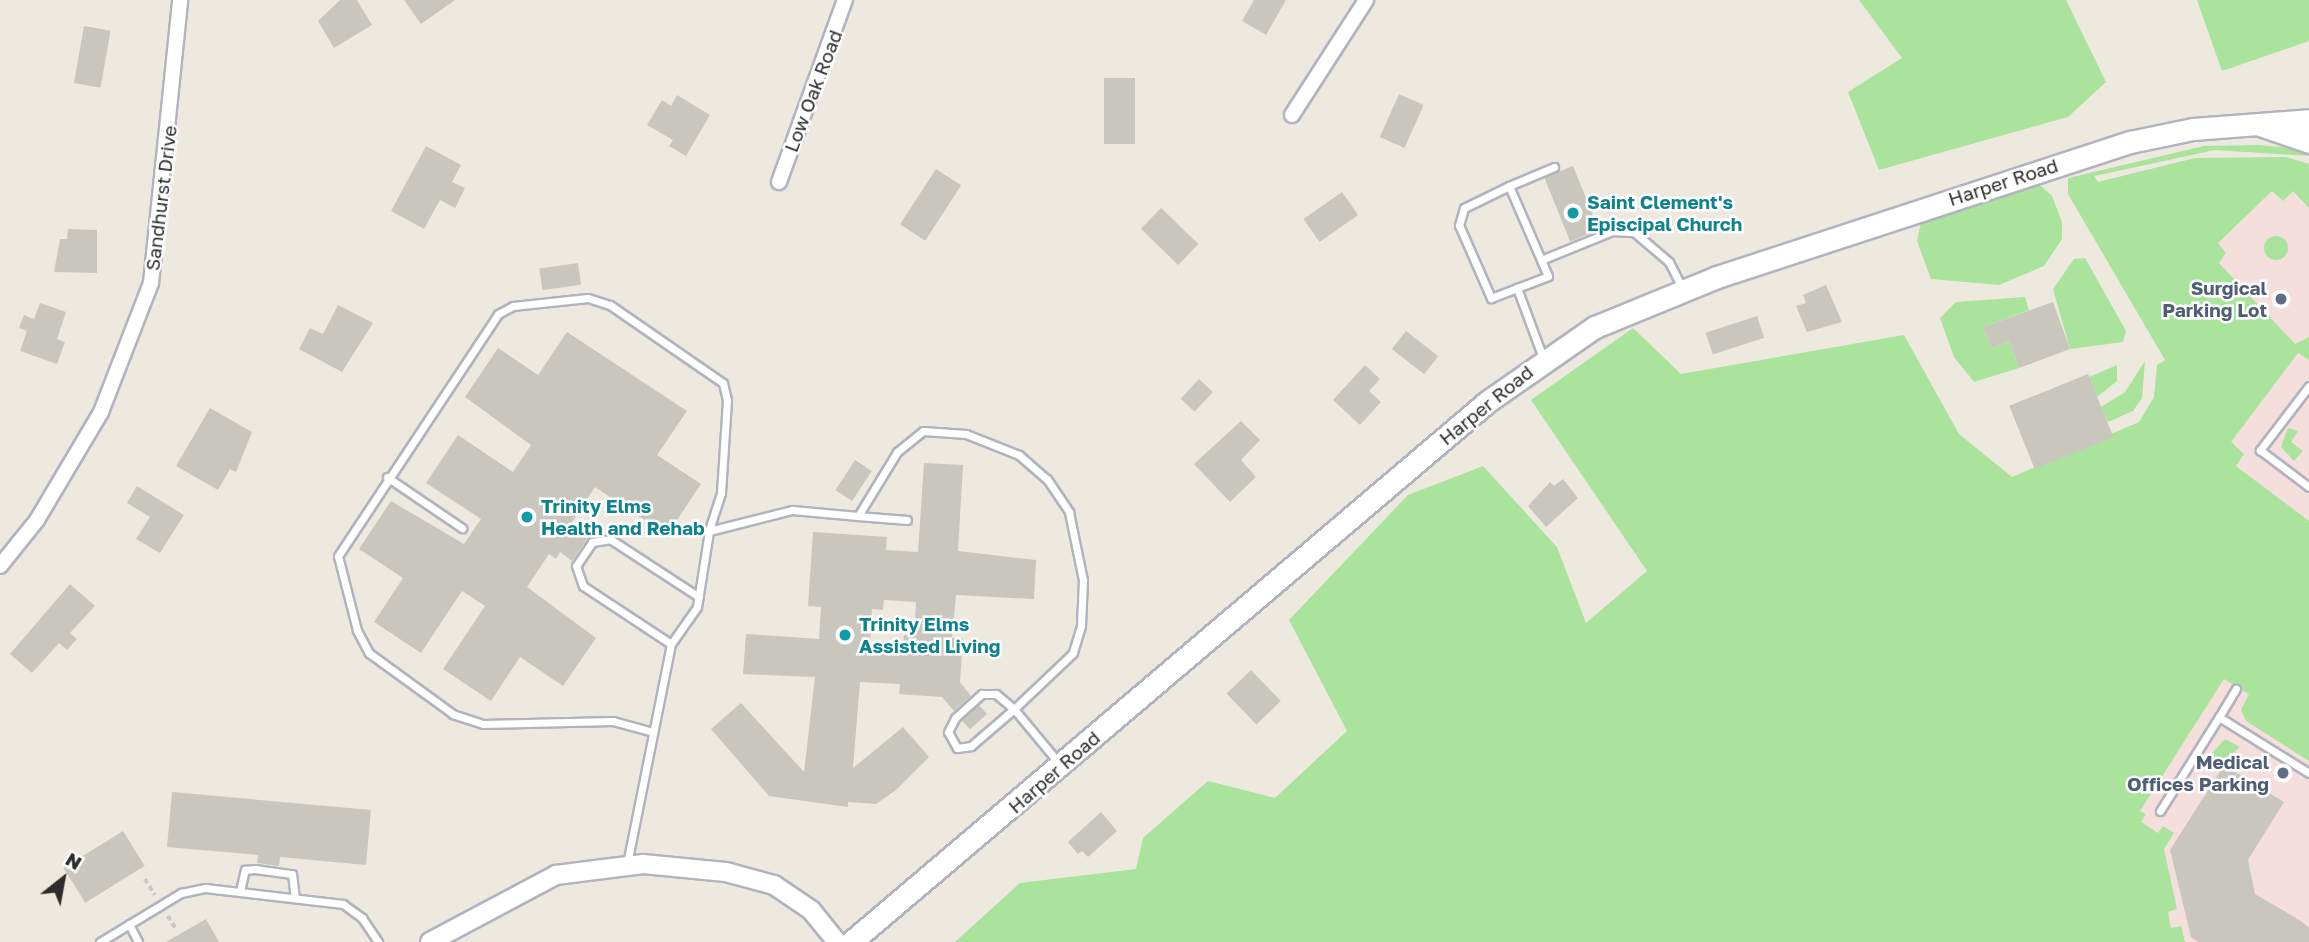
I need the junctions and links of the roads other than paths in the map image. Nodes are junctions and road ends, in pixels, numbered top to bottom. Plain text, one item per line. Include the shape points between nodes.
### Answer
1 (180, 0) edge
2 (845, 0) edge
3 (1366, 0) edge
4 (1292, 115) dead end
5 (2309, 120) edge
6 (2260, 125) junction
7 (2309, 142) edge
8 (1554, 167) dead end
9 (779, 182) dead end
10 (1509, 186) junction
11 (1541, 260) junction
12 (1517, 288) junction
13 (1683, 290) junction
14 (1544, 358) junction
15 (2309, 386) edge
16 (387, 477) junction
17 (2309, 487) edge
18 (858, 516) junction
19 (907, 520) dead end
20 (462, 528) dead end
21 (709, 531) junction
22 (0, 566) edge
23 (699, 597) junction
24 (671, 644) junction
25 (2236, 689) dead end
26 (1014, 709) junction
27 (2219, 717) junction
28 (653, 732) junction
29 (1061, 766) junction
30 (2309, 773) edge
31 (2160, 811) dead end
32 (627, 864) junction
33 (240, 891) junction
34 (295, 897) junction
35 (129, 924) junction
36 (100, 942) edge
37 (138, 942) edge
38 (378, 942) edge
39 (430, 942) edge
40 (837, 942) edge
41 (851, 942) edge

1 - 22 street, Sandhurst Drive via 151,283 101,412 37,520
2 - 9 street, Low Oak Road
3 - 4 street
5 - 6 main road, Harper Road
6 - 7 main road, Harper Road
6 - 13 main road, Harper Road via 2193,129 2130,142
8 - 10 lane
10 - 11 lane
10 - 12 lane via 1464,208 1459,225 1491,298
11 - 12 lane via 1548,276
11 - 13 lane via 1612,231 1634,232 1669,262
12 - 14 lane
13 - 14 main road, Harper Road via 1595,327
14 - 29 main road, Harper Road
15 - 17 lane via 2260,450
16 - 20 lane
16 - 21 lane via 493,320 513,306 602,301 723,383 727,400 721,494
16 - 28 lane via 343,545 339,573 369,653 464,720 483,724 613,721
18 - 19 lane
18 - 21 lane via 792,510
18 - 26 lane via 897,452 916,434 933,429 1007,449 1055,488 1080,550 1081,626 1073,653
21 - 23 lane
23 - 24 lane
23 - 24 lane via 610,539 592,542 576,566 583,586
24 - 28 lane
25 - 27 lane
26 - 26 lane via 963,750 948,732 955,718 982,694 996,694
26 - 29 lane
27 - 30 lane
27 - 31 lane
28 - 32 lane
29 - 41 main road, Harper Road
32 - 39 street via 556,875
32 - 40 street via 726,872 774,884 806,905
33 - 34 lane
33 - 34 lane via 243,874 250,868 292,874
33 - 35 lane via 188,890
34 - 38 lane via 351,908
35 - 36 lane
35 - 37 lane

